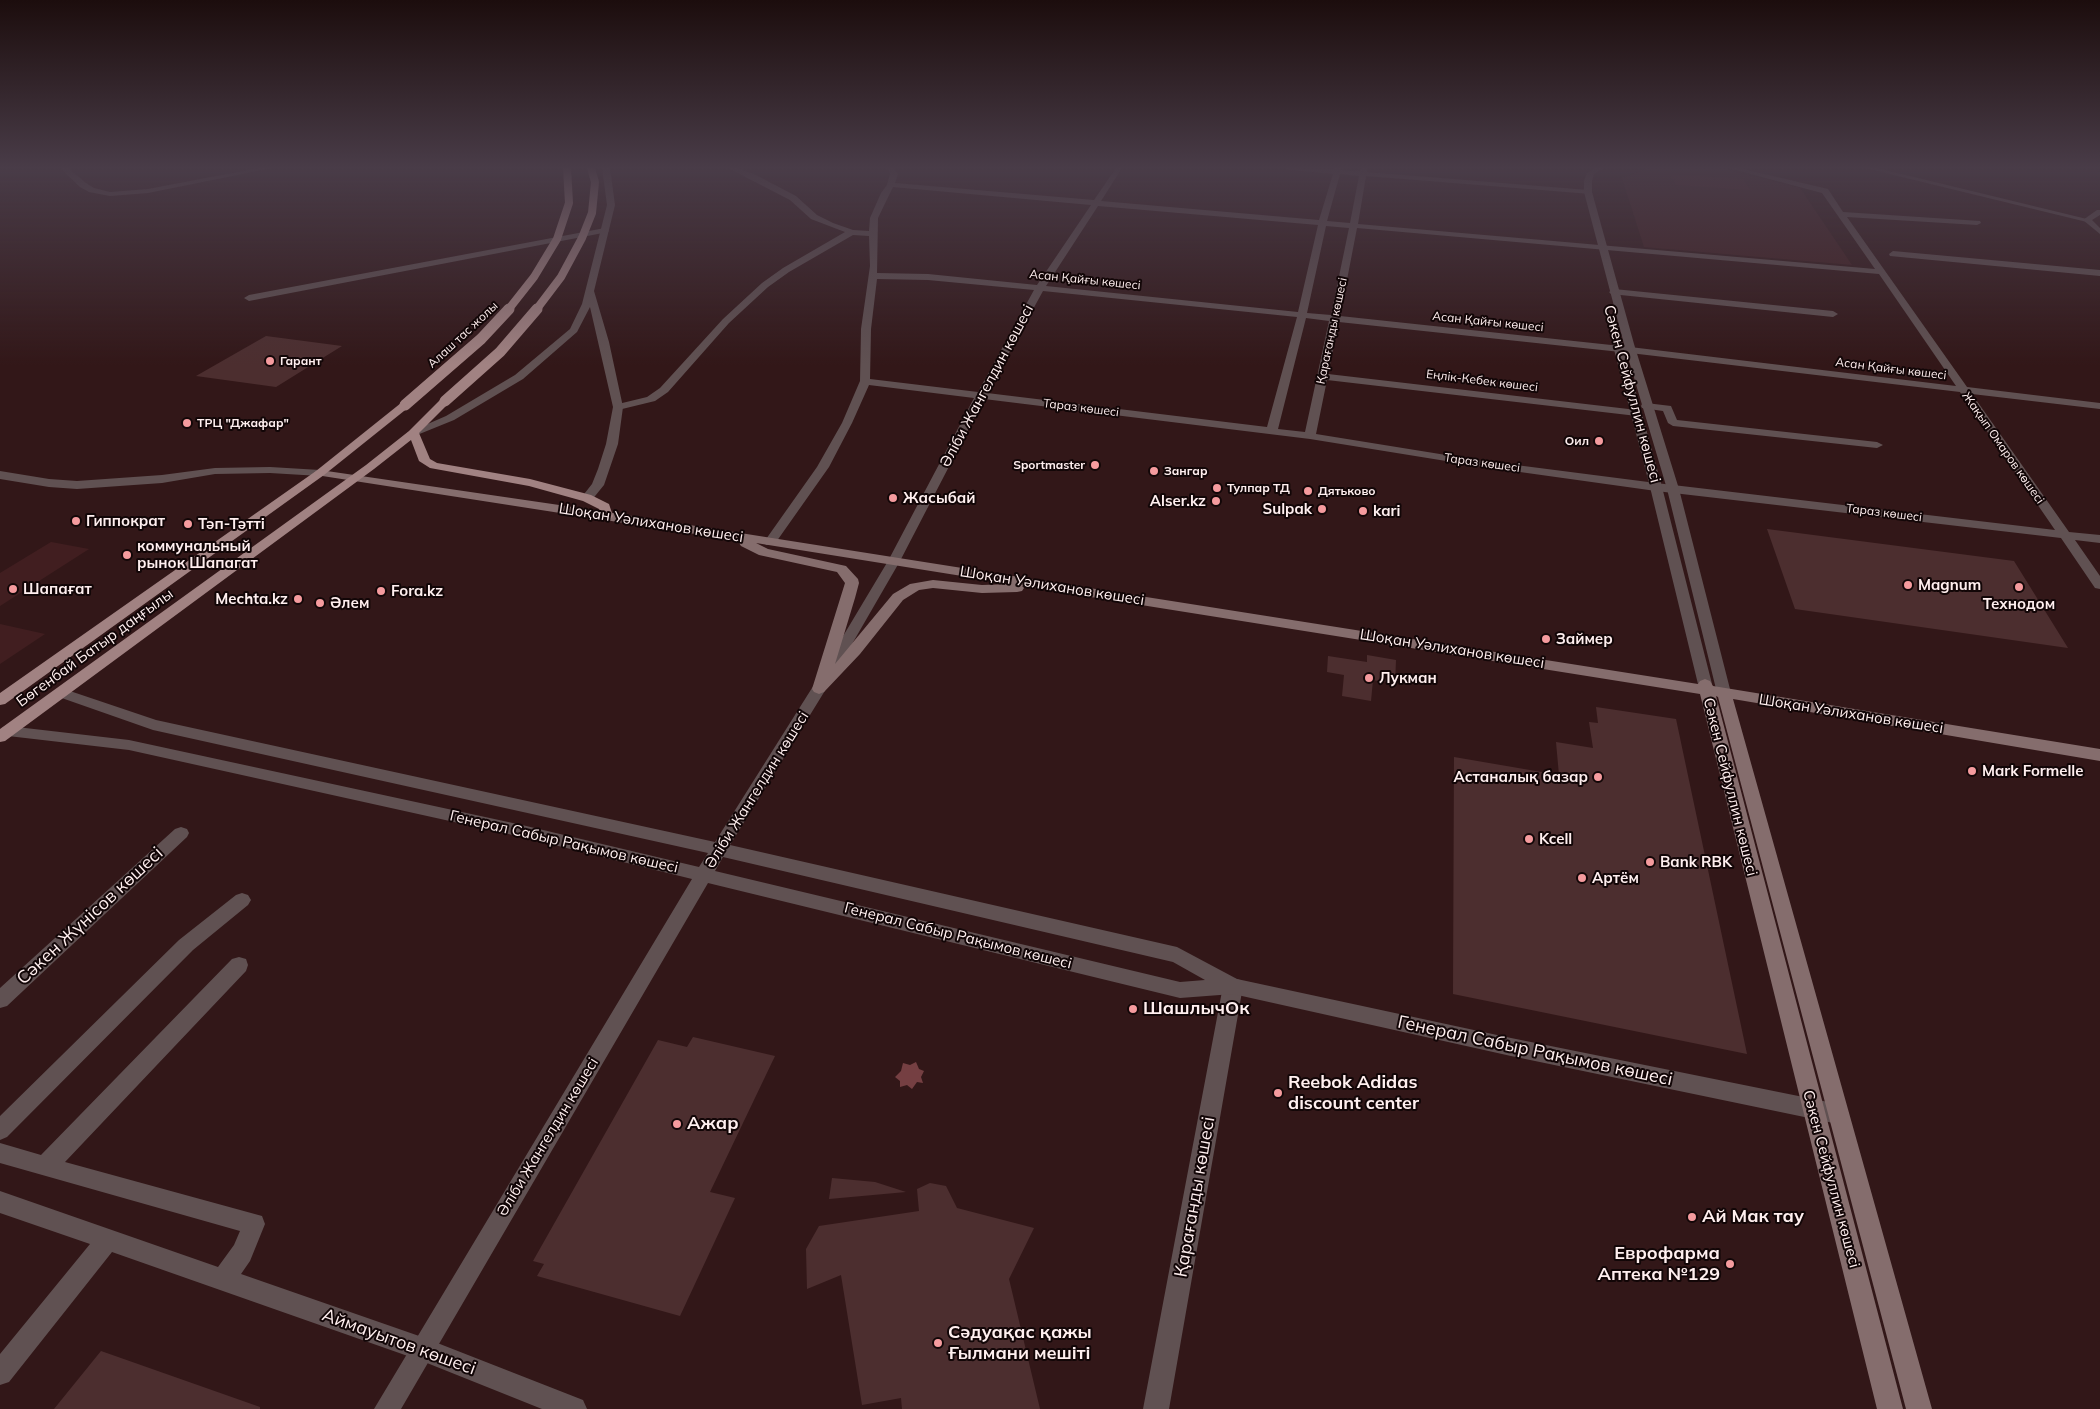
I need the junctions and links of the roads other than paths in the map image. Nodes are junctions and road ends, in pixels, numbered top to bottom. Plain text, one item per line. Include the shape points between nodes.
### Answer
1 (559, 234) edge
2 (584, 234) edge
3 (585, 234) edge
4 (604, 234) edge
5 (849, 234) edge
6 (873, 234) edge
7 (1076, 234) edge
8 (1319, 234) edge
9 (1352, 234) edge
10 (1456, 234) edge
11 (1595, 234) edge
12 (1855, 234) edge
13 (1598, 246) junction
14 (1893, 254) dead end
15 (1882, 272) junction
16 (2100, 273) edge
17 (872, 276) junction
18 (1040, 288) junction
19 (590, 292) junction
20 (1614, 292) junction
21 (249, 298) dead end
22 (1833, 314) dead end
23 (1302, 315) junction
24 (1335, 319) junction
25 (1619, 349) junction
26 (1630, 350) junction
27 (1323, 376) junction
28 (865, 381) junction
29 (1963, 390) junction
30 (980, 395) junction
31 (405, 405) joint
32 (1646, 406) junction
33 (2100, 406) edge
34 (618, 407) junction
35 (1637, 413) junction
36 (1272, 431) junction
37 (413, 433) junction
38 (1310, 436) junction
39 (1877, 445) dead end
40 (320, 473) junction
41 (0, 474) edge
42 (355, 478) junction
43 (1656, 487) junction
44 (1673, 489) junction
45 (587, 498) junction
46 (607, 516) junction
47 (2063, 534) junction
48 (730, 536) junction
49 (2100, 539) edge
50 (770, 542) junction
51 (894, 561) junction
52 (2100, 585) edge
53 (1055, 587) junction
54 (819, 689) junction
55 (1711, 689) junction
56 (61, 693) junction
57 (0, 700) edge
58 (153, 725) junction
59 (4, 734) edge
60 (129, 745) junction
61 (2100, 756) edge
62 (181, 833) dead end
63 (719, 849) junction
64 (704, 875) junction
65 (242, 900) dead end
66 (239, 964) dead end
67 (1233, 986) junction
68 (0, 1000) edge
69 (1813, 1109) junction
70 (1838, 1114) junction
71 (0, 1130) edge
72 (0, 1153) edge
73 (45, 1168) junction
74 (0, 1202) edge
75 (108, 1240) junction
76 (223, 1280) junction
77 (422, 1349) junction
78 (0, 1373) edge
79 (387, 1409) edge
80 (574, 1409) edge
81 (1156, 1409) edge
82 (1890, 1409) edge
83 (1919, 1409) edge

1 - 31 main road, Алаш тас жолы, bridge via 513,305 481,339
2 - 37 main road, Бөгенбай Батыр даңғылы, bridge via 561,277 533,314 500,352
3 - 21 street
4 - 19 street
5 - 34 street via 765,285 726,320 664,390 652,399
6 - 17 street
7 - 18 street, Әліби Жангелдин көшесі
8 - 23 street
9 - 24 street, Қарағанды көшесі
10 - 13 street
11 - 13 street, Сәкен Сейфуллин көшесі
12 - 15 street, Жақып Омаров көшесі
13 - 15 street
13 - 20 street, Сәкен Сейфуллин көшесі
13 - 25 street, Сәкен Сейфуллин көшесі
14 - 16 street
15 - 29 street, Жақып Омаров көшесі
17 - 18 street, Асан Қайғы көшесі via 928,277
17 - 28 street
18 - 23 street, Асан Қайғы көшесі
18 - 30 street, Әліби Жангелдин көшесі
19 - 34 street
19 - 37 street via 585,311 574,330 519,377 450,418
20 - 22 street, Сәкен Сейфуллин көшесі
20 - 26 street, Сәкен Сейфуллин көшесі
23 - 24 street, Асан Қайғы көшесі
23 - 36 street
24 - 25 street, Асан Қайғы көшесі
24 - 27 street, Қарағанды көшесі
25 - 26 street, Асан Қайғы көшесі
25 - 35 street, Сәкен Сейфуллин көшесі
26 - 29 street, Асан Қайғы көшесі
26 - 32 street, Сәкен Сейфуллин көшесі
27 - 35 street, Еңлік-Кебек көшесі
27 - 38 street, Қарағанды көшесі
28 - 30 street, Тараз көшесі
28 - 50 street via 823,467
29 - 33 street, Асан Қайғы көшесі
29 - 47 street, Жақып Омаров көшесі
30 - 36 street, Тараз көшесі
30 - 51 street, Әліби Жангелдин көшесі
31 - 40 main road, Бөгенбай Батыр даңғылы
32 - 39 street via 1667,408 1673,423
32 - 44 street, Сәкен Сейфуллин көшесі
34 - 45 street via 604,469 598,485
35 - 43 street, Сәкен Сейфуллин көшесі
36 - 38 street, Тараз көшесі
37 - 42 main road, Бөгенбай Батыр даңғылы
37 - 45 main road via 425,461 434,466 530,483
38 - 43 street, Тараз көшесі
40 - 41 street, Шоқан Уәлиханов көшесі via 225,470 162,479 77,485
40 - 42 main road, Шоқан Уәлиханов көшесі
40 - 57 main road, Бөгенбай Батыр даңғылы
42 - 46 main road, Шоқан Уәлиханов көшесі
42 - 56 main road, Бөгенбай Батыр даңғылы
43 - 44 street, Тараз көшесі
43 - 55 street, Сәкен Сейфуллин көшесі
44 - 47 street, Тараз көшесі
44 - 55 street, Сәкен Сейфуллин көшесі
45 - 46 main road via 605,507
46 - 48 main road, Шоқан Уәлиханов көшесі
47 - 49 street, Тараз көшесі
47 - 52 street, Жақып Омаров көшесі
48 - 50 main road, Шоқан Уәлиханов көшесі
48 - 54 main road via 764,552 841,569 850,579 848,598
50 - 51 main road, Шоқан Уәлиханов көшесі
51 - 53 main road, Шоқан Уәлиханов көшесі
51 - 54 street, Әліби Жангелдин көшесі
53 - 54 main road via 982,588 933,584 915,587 898,597 855,651
53 - 55 main road, Шоқан Уәлиханов көшесі
54 - 63 street, Әліби Жангелдин көшесі
55 - 61 main road, Шоқан Уәлиханов көшесі
55 - 69 main road, Сәкен Сейфуллин көшесі
55 - 70 main road, Сәкен Сейфуллин көшесі
56 - 58 street, Генерал Сабыр Рақымов көшесі
56 - 59 main road, Бөгенбай Батыр даңғылы
58 - 60 street
58 - 63 street, Генерал Сабыр Рақымов көшесі
59 - 60 street, Генерал Сабыр Рақымов көшесі
60 - 64 street, Генерал Сабыр Рақымов көшесі via 522,831
62 - 68 street, Сәкен Жүнісов көшесі
63 - 64 street, Әліби Жангелдин көшесі
63 - 67 street, Генерал Сабыр Рақымов көшесі via 1177,955
64 - 67 street, Генерал Сабыр Рақымов көшесі via 1180,990
64 - 77 street, Әліби Жангелдин көшесі
65 - 71 street via 186,945
66 - 73 street
67 - 69 street, Генерал Сабыр Рақымов көшесі
67 - 81 street, Қарағанды көшесі
69 - 70 street, Генерал Сабыр Рақымов көшесі
69 - 82 main road, Сәкен Сейфуллин көшесі
70 - 83 main road, Сәкен Сейфуллин көшесі
72 - 73 street
73 - 76 street via 254,1224 242,1253
74 - 75 street, Аймауытов көшесі
75 - 76 street, Аймауытов көшесі
75 - 78 street
76 - 77 street, Аймауытов көшесі
77 - 79 street, Әліби Жангелдин көшесі
77 - 80 street, Аймауытов көшесі

